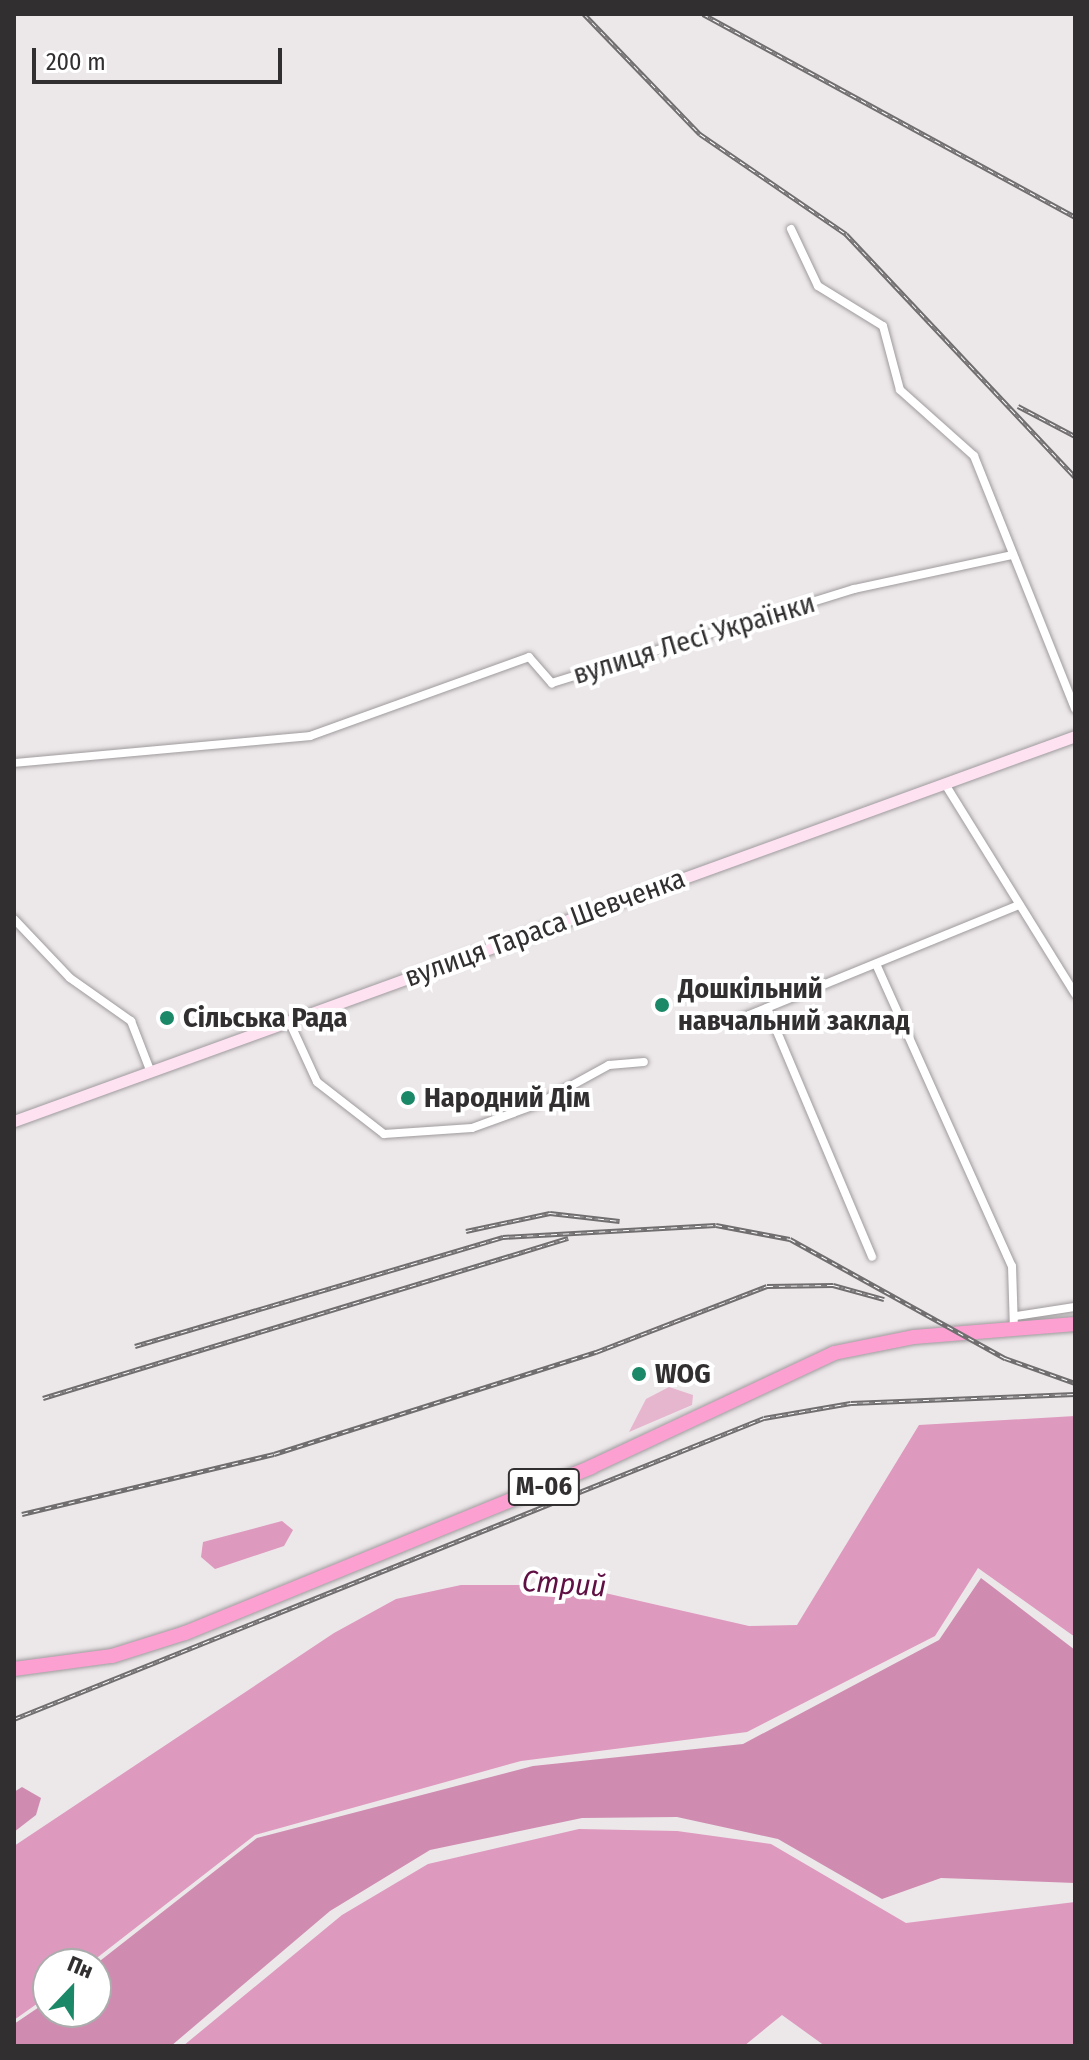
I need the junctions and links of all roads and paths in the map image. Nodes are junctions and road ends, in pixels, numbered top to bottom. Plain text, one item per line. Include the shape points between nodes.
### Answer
1 (791, 229) dead end
2 (1012, 555) junction
3 (1075, 709) edge
4 (1075, 736) edge
5 (14, 763) edge
6 (945, 784) junction
7 (1019, 905) junction
8 (14, 919) edge
9 (876, 964) junction
10 (1074, 991) edge
11 (767, 1008) junction
12 (742, 1018) dead end
13 (289, 1021) junction
14 (644, 1062) dead end
15 (150, 1070) junction
16 (14, 1121) edge
17 (872, 1257) dead end
18 (1075, 1307) edge
19 (1015, 1323) junction
20 (1075, 1324) edge
21 (14, 1669) edge

1 - 2 street via 818,286 883,326 900,390 974,456
2 - 3 street
2 - 5 street, вулиця Лесі Українки via 854,589 552,683 529,657 310,736
4 - 6 street, вулиця Тараса Шевченка
6 - 7 street
6 - 13 street, вулиця Тараса Шевченка
7 - 9 street
7 - 10 street
8 - 15 street via 70,978 131,1021
9 - 11 street
9 - 19 street via 1012,1266
11 - 12 street
11 - 17 street
13 - 14 street via 317,1082 384,1134 472,1128 538,1104 609,1065
13 - 15 street, вулиця Тараса Шевченка
15 - 16 street, вулиця Тараса Шевченка
18 - 19 street
19 - 20 highway, М-06
19 - 21 highway, М-06 via 822,1357 577,1473 185,1633 112,1656

